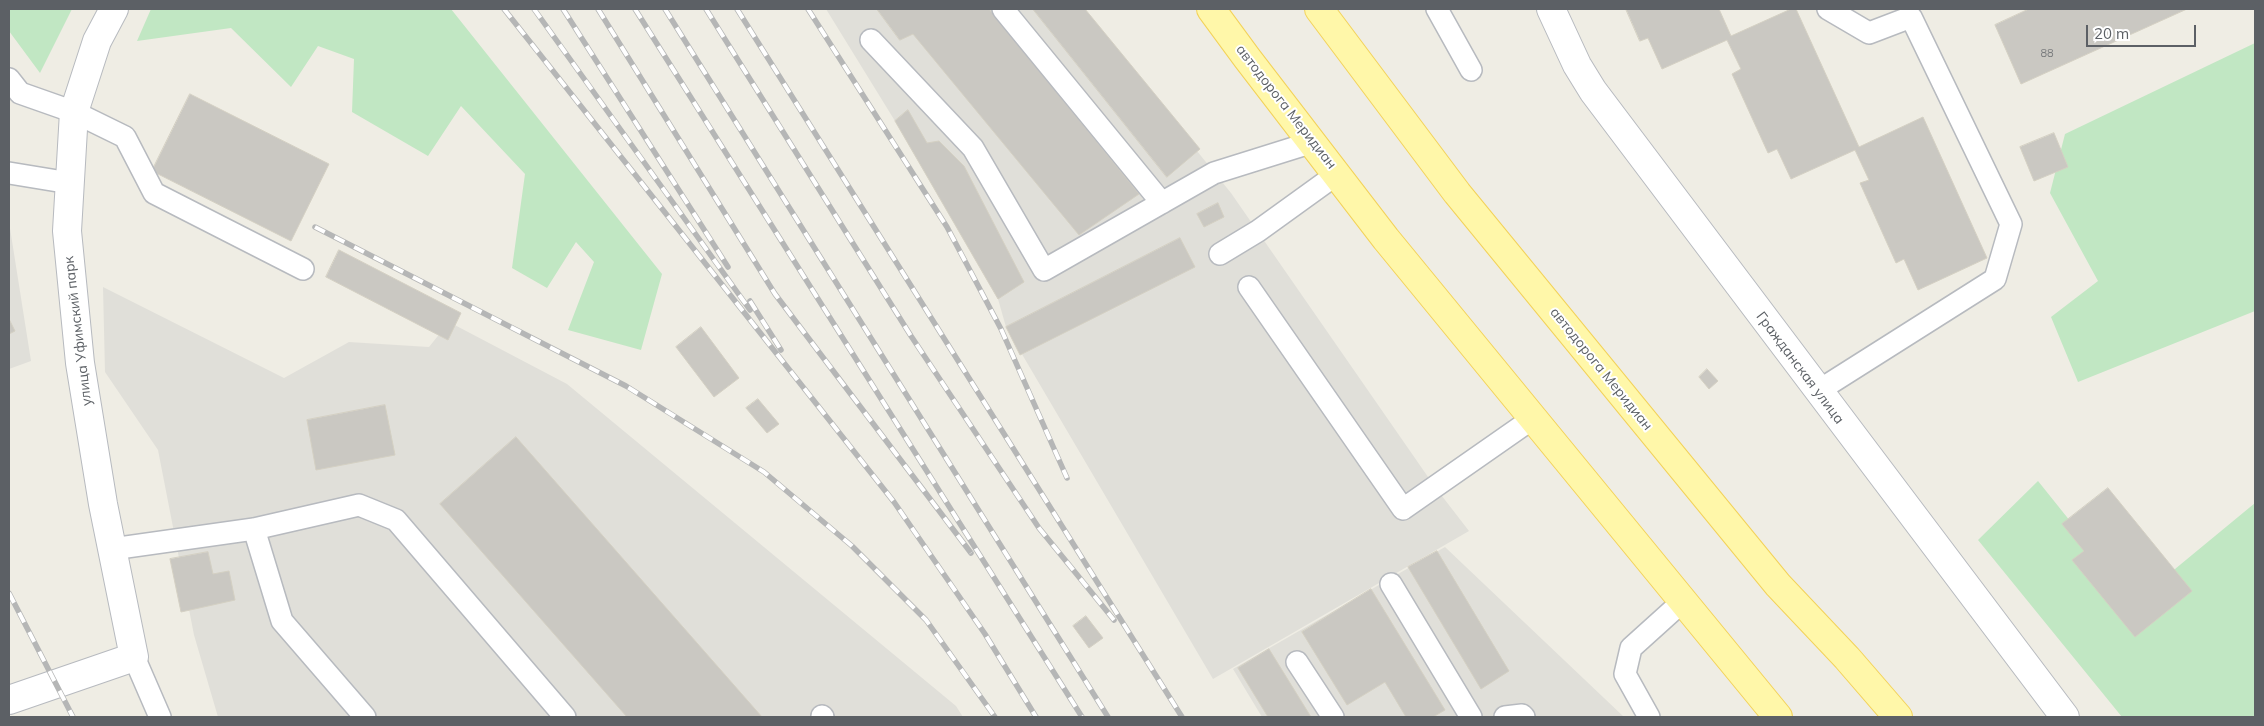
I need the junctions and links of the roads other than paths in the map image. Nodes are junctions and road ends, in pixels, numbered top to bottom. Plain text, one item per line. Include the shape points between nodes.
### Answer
1 (114, 9) edge
2 (1003, 9) edge
3 (1200, 9) edge
4 (1211, 9) edge
5 (1319, 9) edge
6 (1437, 9) edge
7 (1550, 9) edge
8 (1828, 9) edge
9 (1919, 13) edge
10 (871, 40) dead end
11 (1246, 58) junction
12 (1471, 70) dead end
13 (9, 79) edge
14 (74, 112) junction
15 (1313, 142) junction
16 (9, 173) edge
17 (1337, 174) junction
18 (70, 182) junction
19 (1162, 203) junction
20 (1220, 254) dead end
21 (303, 269) dead end
22 (1249, 287) dead end
23 (1818, 391) junction
24 (1532, 419) junction
25 (254, 530) junction
26 (112, 549) junction
27 (1391, 584) dead end
28 (1682, 602) junction
29 (134, 657) junction
30 (1297, 662) dead end
31 (9, 700) edge
32 (160, 717) edge
33 (365, 717) edge
34 (565, 717) edge
35 (1333, 717) edge
36 (1471, 717) edge
37 (1505, 717) edge
38 (1524, 717) edge
39 (1649, 717) edge
40 (1778, 717) edge
41 (1898, 717) edge
42 (2065, 717) edge

1 - 14 street, улица Уфимский парк via 97,41
2 - 19 lane
3 - 11 main road
4 - 11 main road, автодорога Меридиан
5 - 41 main road, автодорога Меридиан via 1457,193 1778,585
6 - 12 lane
7 - 23 street, Гражданская улица via 1593,91
8 - 9 lane via 1869,33
9 - 23 lane via 2011,224 1995,279
10 - 19 lane via 973,148 1044,270
11 - 15 main road, автодорога Меридиан
13 - 14 lane via 20,92
14 - 18 street, улица Уфимский парк
14 - 21 lane via 125,137 154,193
15 - 17 main road, автодорога Меридиан
15 - 19 lane via 1214,173
16 - 18 lane
17 - 20 lane
17 - 24 main road, автодорога Меридиан
18 - 26 street, улица Уфимский парк via 67,231 80,363
22 - 24 lane via 1403,509
23 - 42 street, Гражданская улица
24 - 28 main road, автодорога Меридиан
25 - 26 lane
25 - 33 lane via 282,621
25 - 34 lane via 359,505 396,520
26 - 29 street, улица Уфимский парк
27 - 36 lane
28 - 39 lane via 1631,648 1625,674
28 - 40 main road, автодорога Меридиан
29 - 31 street
29 - 32 lane
30 - 35 lane
37 - 38 lane

